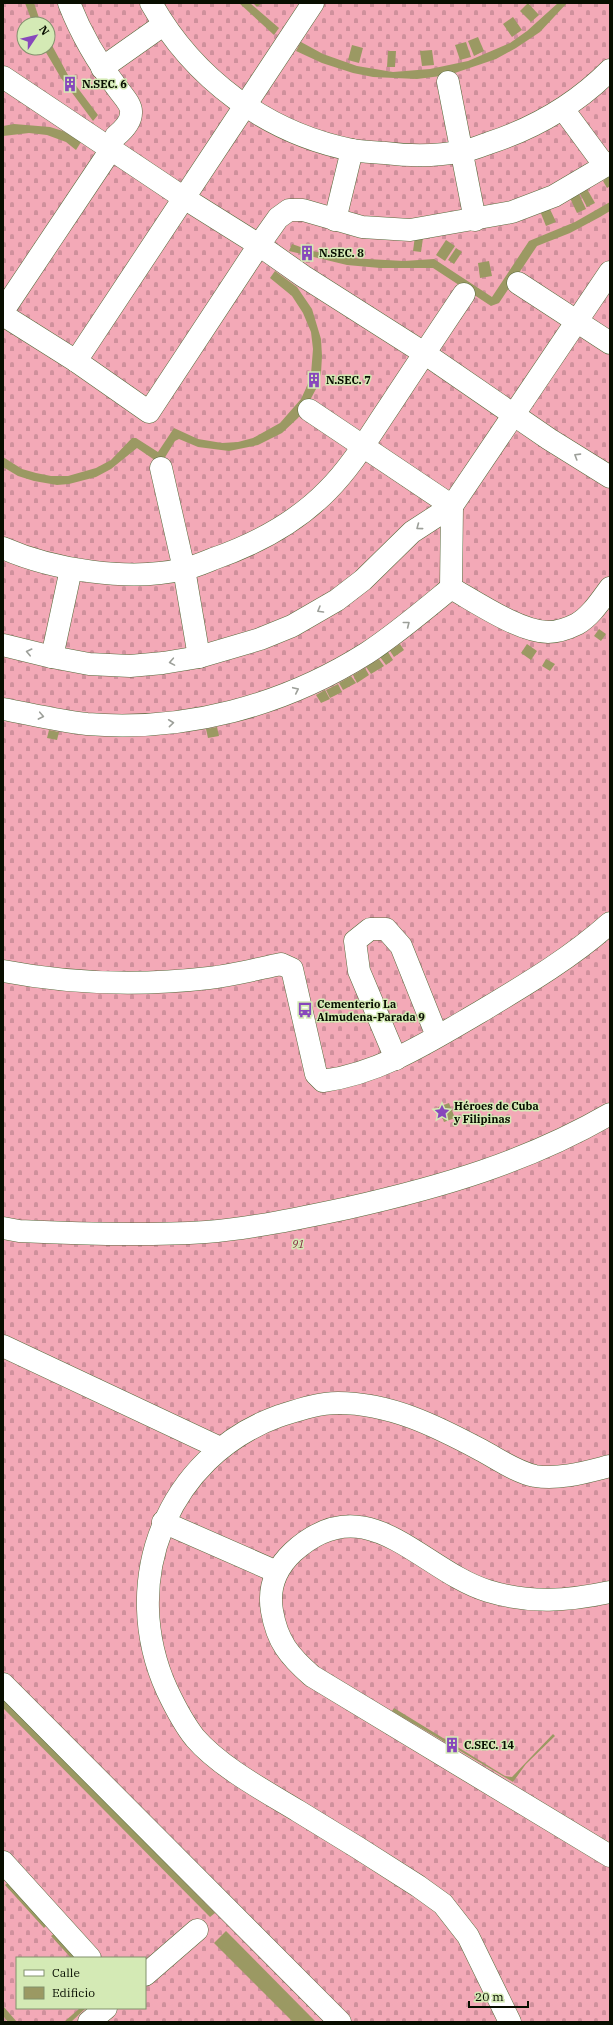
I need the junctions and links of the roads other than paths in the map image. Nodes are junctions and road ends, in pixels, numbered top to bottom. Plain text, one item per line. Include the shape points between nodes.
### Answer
1 (69, 3) edge
2 (151, 3) edge
3 (313, 3) edge
4 (163, 25) junction
5 (102, 68) junction
6 (610, 70) edge
7 (3, 77) edge
8 (448, 82) dead end
9 (246, 108) junction
10 (563, 109) junction
11 (114, 142) junction
12 (352, 150) junction
13 (463, 151) junction
14 (608, 164) edge
15 (184, 198) junction
16 (335, 220) junction
17 (475, 220) junction
18 (259, 245) junction
19 (610, 272) edge
20 (518, 283) dead end
21 (464, 294) dead end
22 (3, 311) edge
23 (3, 315) edge
24 (577, 321) junction
25 (610, 343) edge
26 (424, 353) junction
27 (76, 361) junction
28 (309, 410) dead end
29 (514, 415) junction
30 (363, 446) junction
31 (161, 468) dead end
32 (609, 475) edge
33 (452, 506) junction
34 (3, 548) edge
35 (71, 569) junction
36 (184, 570) junction
37 (451, 588) junction
38 (610, 588) edge
39 (3, 645) edge
40 (52, 657) junction
41 (200, 657) junction
42 (3, 709) edge
43 (610, 923) edge
44 (3, 971) edge
45 (437, 1036) junction
46 (396, 1059) junction
47 (610, 1114) edge
48 (3, 1228) edge
49 (3, 1346) edge
50 (220, 1448) junction
51 (610, 1466) edge
52 (163, 1522) junction
53 (277, 1572) junction
54 (610, 1592) edge
55 (3, 1684) edge
56 (610, 1856) edge
57 (3, 1862) edge
58 (197, 1930) dead end
59 (89, 1957) edge
60 (146, 1974) edge
61 (105, 2009) edge
62 (89, 2022) edge
63 (340, 2022) edge
64 (510, 2022) edge

1 - 5 lane
2 - 4 lane
3 - 9 lane
4 - 5 lane
4 - 9 lane via 200,70
5 - 11 lane via 129,105 132,114
6 - 10 lane
7 - 11 lane
8 - 13 lane
9 - 12 lane via 297,134
9 - 15 lane
10 - 13 lane via 515,134
10 - 14 lane
11 - 15 lane
11 - 22 lane
12 - 13 lane via 408,156
12 - 16 lane
13 - 17 lane
14 - 17 lane via 554,196 512,212
15 - 18 lane
15 - 27 lane
16 - 17 lane via 362,227 410,230
16 - 18 lane via 303,210 289,210 278,218
18 - 26 lane
18 - 27 lane via 149,412
19 - 24 lane
20 - 24 lane
21 - 26 lane
23 - 27 lane
24 - 25 lane
24 - 29 lane
26 - 29 lane
26 - 30 lane
28 - 30 lane
32 -> 29 lane
29 - 33 lane
30 - 33 lane
30 - 36 lane via 328,490 285,526 241,549
31 - 36 lane
33 - 37 lane
33 -> 41 lane via 412,532 363,580 337,600 273,634
34 - 35 lane
35 - 36 lane via 112,574
35 - 40 lane
36 - 41 lane
37 - 38 lane via 525,627 548,632 578,624 595,608
42 -> 37 lane via 86,724 170,724 222,715 279,697 331,674 367,653
40 -> 39 lane
41 -> 40 lane via 130,666 89,664
43 - 45 lane via 570,955
44 - 46 lane via 45,979 128,983 210,978 281,964 292,969 319,1079 328,1080
45 - 46 lane
45 - 46 lane via 401,946 386,929 370,929 355,941 359,971
47 - 48 lane via 569,1137 509,1163 413,1194 286,1222 207,1232 130,1235 19,1231
49 - 50 lane
50 - 51 lane via 262,1422 298,1410 338,1403 392,1410 412,1416 515,1469 533,1475 572,1475
50 - 52 lane via 190,1480
52 - 53 lane
52 - 64 lane via 153,1557 148,1593 149,1632 159,1672 182,1720 196,1739 241,1776 443,1904 468,1936
53 - 54 lane via 286,1559 308,1540 323,1532 356,1527 375,1530 395,1538 464,1580 487,1590 542,1601 564,1601
53 - 56 lane via 272,1585 270,1603 274,1625 283,1647 306,1672
55 - 63 lane
57 - 59 lane
58 - 60 lane
61 - 62 lane

